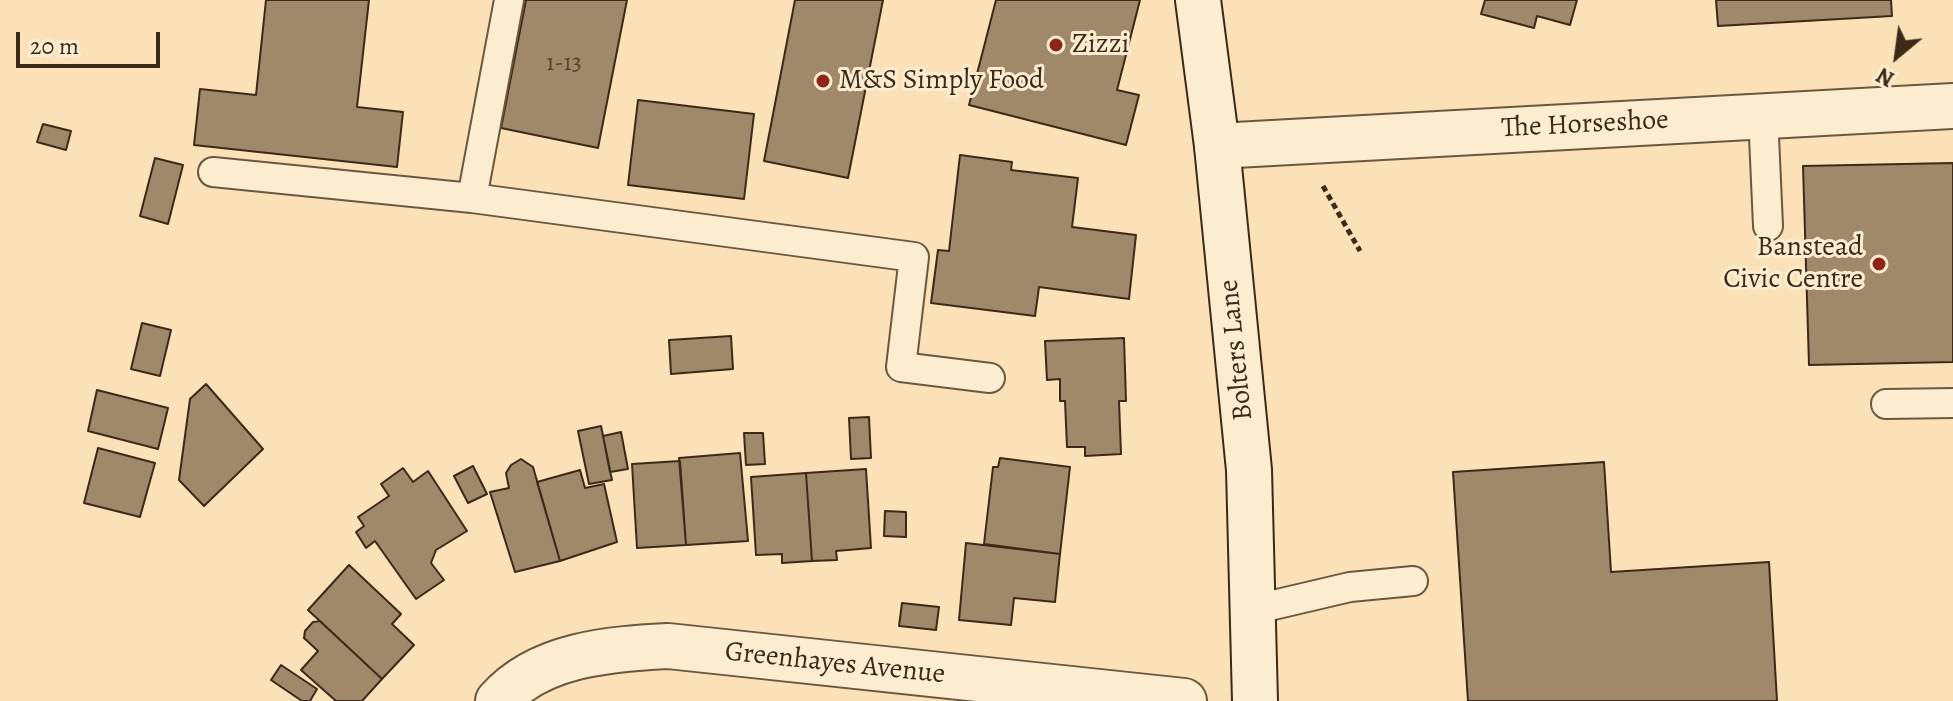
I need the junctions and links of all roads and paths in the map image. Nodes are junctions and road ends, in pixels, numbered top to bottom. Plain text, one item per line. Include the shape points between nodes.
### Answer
1 (509, 0) edge
2 (1198, 0) edge
3 (1953, 106) edge
4 (1763, 114) junction
5 (1293, 142) junction
6 (1217, 146) junction
7 (213, 172) dead end
8 (472, 198) junction
9 (1768, 226) dead end
10 (1360, 251) dead end
11 (990, 378) dead end
12 (1953, 403) edge
13 (1886, 404) dead end
14 (1413, 581) dead end
15 (1252, 610) junction
16 (498, 701) edge
17 (1184, 701) edge
18 (1255, 701) edge

1 - 8 lane
2 - 6 street, Bolters Lane
3 - 4 street, The Horseshoe
4 - 5 street, The Horseshoe
4 - 9 lane
5 - 6 street, The Horseshoe
5 - 10 path
6 - 15 street, Bolters Lane via 1249,470
7 - 8 lane
8 - 11 lane via 914,257 901,367
12 - 13 lane
14 - 15 lane via 1350,587
15 - 18 street, Bolters Lane
16 - 17 street, Greenhayes Avenue via 558,662 610,649 668,646

